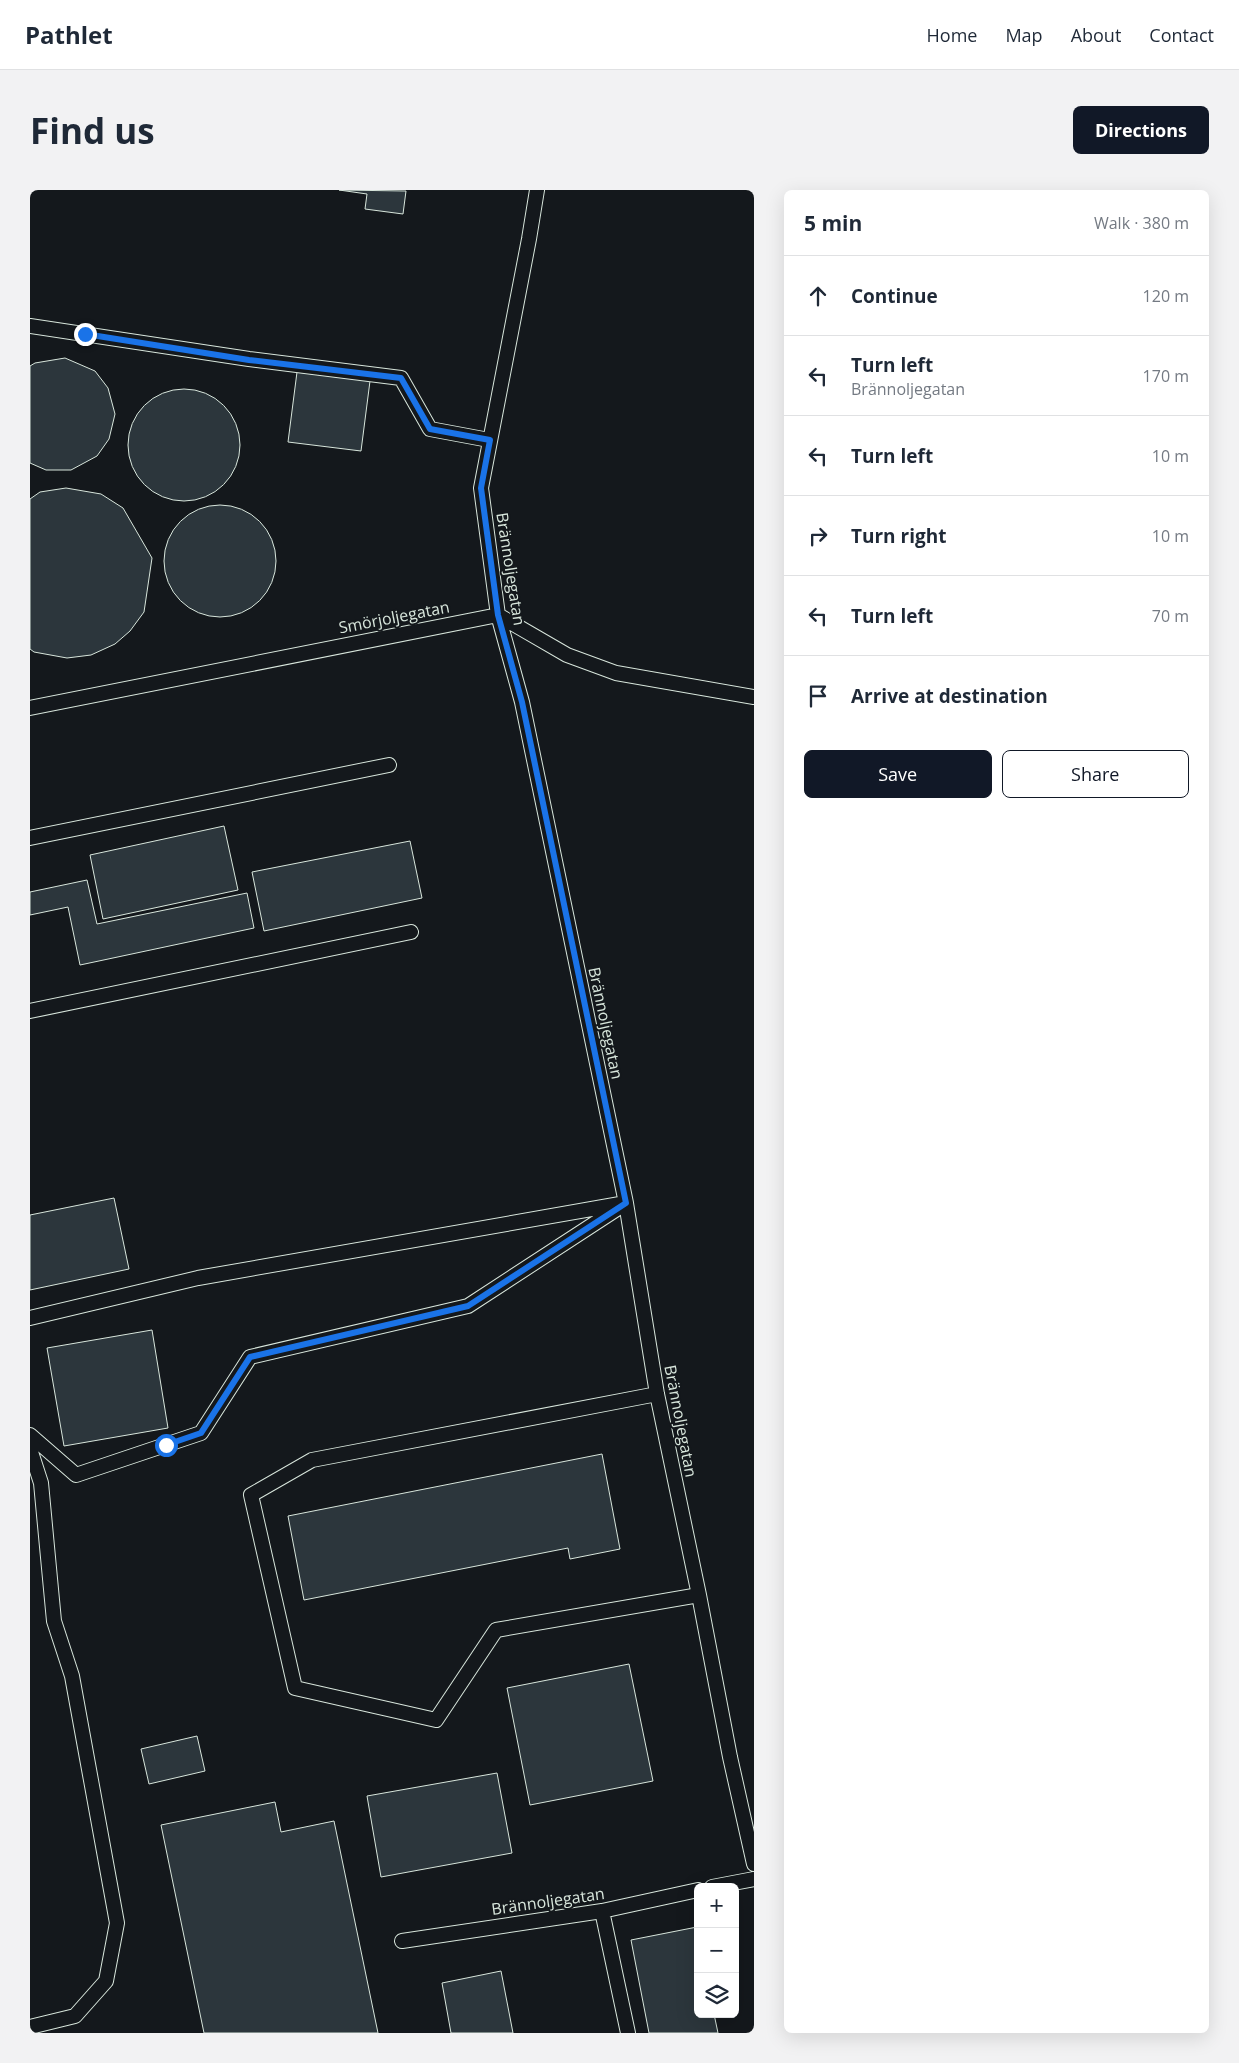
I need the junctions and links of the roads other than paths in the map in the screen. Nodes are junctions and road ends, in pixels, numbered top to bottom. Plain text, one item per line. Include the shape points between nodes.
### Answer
1 (537, 190) edge
2 (30, 326) edge
3 (490, 440) junction
4 (498, 615) junction
5 (754, 697) edge
6 (30, 708) edge
7 (389, 765) dead end
8 (30, 838) edge
9 (411, 932) dead end
10 (30, 1011) edge
11 (626, 1203) junction
12 (30, 1318) edge
13 (657, 1394) junction
14 (30, 1435) edge
15 (30, 1449) edge
16 (699, 1595) junction
17 (754, 1864) edge
18 (754, 1879) edge
19 (733, 1883) edge
20 (694, 1891) edge
21 (602, 1911) junction
22 (402, 1941) dead end
23 (30, 2027) edge
24 (628, 2033) edge

1 - 3 lane, Brännoljegatan
2 - 3 lane via 249,360 401,378 430,429
3 - 4 lane, Brännoljegatan via 481,488
4 - 5 lane via 567,655 616,673
4 - 6 lane, Smörjoljegatan
4 - 11 lane, Brännoljegatan via 522,702
7 - 8 lane
9 - 10 lane
11 - 12 lane via 198,1278
11 - 13 lane, Brännoljegatan
11 - 14 lane via 468,1306 250,1357 201,1433 76,1475
13 - 16 lane, Brännoljegatan
13 - 16 lane via 312,1460 251,1495 296,1688 436,1720 496,1630
15 - 23 lane via 41,1483 54,1621 72,1676 117,1923 106,1981 75,2016
16 - 17 lane, Brännoljegatan
18 - 19 lane
20 - 21 lane, Brännoljegatan
21 - 22 lane, Brännoljegatan
21 - 24 lane

